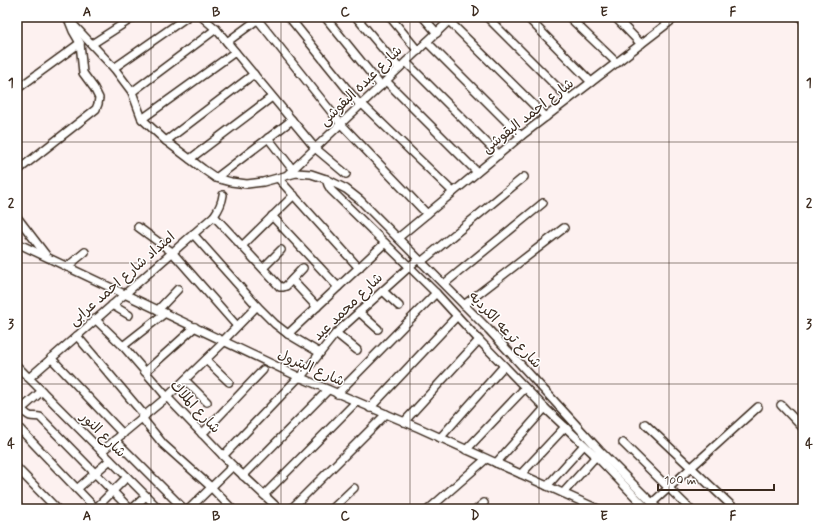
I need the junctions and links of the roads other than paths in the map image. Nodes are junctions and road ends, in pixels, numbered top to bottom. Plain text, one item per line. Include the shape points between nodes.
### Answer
1 (134, 17) edge
2 (187, 17) edge
3 (202, 17) edge
4 (289, 17) edge
5 (324, 17) edge
6 (356, 17) edge
7 (390, 17) edge
8 (423, 17) edge
9 (487, 17) edge
10 (527, 17) edge
11 (570, 17) edge
12 (615, 17) edge
13 (676, 17) edge
14 (800, 17) edge
15 (70, 18) edge
16 (260, 18) edge
17 (451, 19) edge
18 (667, 19) edge
19 (803, 20) edge
20 (216, 29) junction
21 (437, 33) junction
22 (227, 42) junction
23 (427, 42) junction
24 (80, 43) junction
25 (92, 44) junction
26 (641, 44) junction
27 (418, 51) junction
28 (235, 52) junction
29 (406, 62) junction
30 (617, 62) junction
31 (114, 68) junction
32 (399, 68) junction
33 (254, 74) junction
34 (591, 82) junction
35 (383, 84) junction
36 (17, 89) edge
37 (132, 92) junction
38 (272, 97) junction
39 (569, 99) junction
40 (361, 105) junction
41 (546, 117) junction
42 (142, 119) junction
43 (292, 120) junction
44 (341, 124) junction
45 (520, 136) junction
46 (268, 138) junction
47 (166, 141) junction
48 (315, 148) junction
49 (499, 154) junction
50 (190, 159) junction
51 (17, 171) edge
52 (290, 172) junction
53 (477, 172) junction
54 (346, 174) dead end
55 (524, 177) dead end
56 (216, 178) junction
57 (278, 178) junction
58 (326, 179) junction
59 (453, 192) junction
60 (223, 194) dead end
61 (294, 195) junction
62 (544, 202) dead end
63 (426, 214) junction
64 (214, 216) junction
65 (272, 216) junction
66 (17, 217) edge
67 (138, 227) dead end
68 (564, 228) dead end
69 (193, 234) junction
70 (398, 238) junction
71 (17, 243) edge
72 (385, 243) junction
73 (242, 246) junction
74 (281, 250) dead end
75 (85, 252) dead end
76 (172, 252) junction
77 (47, 257) junction
78 (420, 260) junction
79 (67, 267) junction
80 (410, 267) junction
81 (263, 268) junction
82 (304, 268) dead end
83 (359, 268) junction
84 (292, 280) junction
85 (444, 284) junction
86 (338, 287) junction
87 (178, 289) dead end
88 (383, 291) junction
89 (436, 293) junction
90 (124, 295) junction
91 (112, 305) junction
92 (464, 305) junction
93 (257, 306) junction
94 (399, 306) dead end
95 (317, 307) junction
96 (162, 311) junction
97 (359, 312) junction
98 (129, 315) dead end
99 (457, 316) junction
100 (95, 319) junction
101 (237, 326) junction
102 (195, 328) junction
103 (378, 329) dead end
104 (336, 333) junction
105 (288, 334) junction
106 (77, 336) junction
107 (479, 340) junction
108 (224, 342) junction
109 (123, 346) junction
110 (357, 350) dead end
111 (320, 353) junction
112 (51, 358) junction
113 (206, 360) junction
114 (17, 366) edge
115 (504, 366) junction
116 (263, 370) dead end
117 (145, 372) junction
118 (29, 378) junction
119 (300, 378) junction
120 (185, 380) junction
121 (229, 382) dead end
122 (525, 388) junction
123 (328, 390) junction
124 (42, 391) junction
125 (338, 394) junction
126 (167, 397) junction
127 (207, 402) dead end
128 (356, 402) junction
129 (781, 405) dead end
130 (758, 406) dead end
131 (370, 408) junction
132 (545, 408) junction
133 (18, 409) edge
134 (386, 414) junction
135 (143, 417) junction
136 (404, 422) junction
137 (645, 424) dead end
138 (17, 426) edge
139 (565, 427) junction
140 (803, 428) edge
141 (123, 434) junction
142 (202, 434) junction
143 (440, 438) junction
144 (115, 440) junction
145 (623, 443) dead end
146 (584, 444) junction
147 (466, 450) junction
148 (102, 451) junction
149 (598, 454) junction
150 (223, 456) junction
151 (486, 459) junction
152 (110, 460) junction
153 (496, 463) junction
154 (233, 466) junction
155 (691, 467) junction
156 (17, 468) edge
157 (95, 473) junction
158 (521, 474) junction
159 (244, 476) junction
160 (127, 477) junction
161 (547, 486) junction
162 (211, 487) junction
163 (354, 488) dead end
164 (668, 488) junction
165 (77, 489) junction
166 (113, 492) junction
167 (563, 493) junction
168 (264, 495) junction
169 (146, 496) junction
170 (649, 500) junction
171 (484, 503) dead end
172 (17, 505) edge
173 (644, 506) edge
174 (20, 509) edge
175 (58, 509) edge
176 (96, 509) edge
177 (131, 509) edge
178 (159, 509) edge
179 (184, 509) edge
180 (189, 509) edge
181 (232, 509) edge
182 (279, 509) edge
183 (291, 509) edge
184 (332, 509) edge
185 (429, 509) edge
186 (477, 509) edge
187 (598, 509) edge
188 (636, 509) edge
189 (658, 509) edge
190 (690, 509) edge
191 (735, 509) edge

1 - 25 street
2 - 31 street
3 - 20 street
4 - 40 street
5 - 35 street
6 - 32 street
7 - 27 street
8 - 21 street
9 - 39 street
10 - 34 street
11 - 30 street
12 - 26 street
13 - 18 street, شارع احمد البقوشى
14 - 19 street
15 - 24 street via 73,31
15 - 25 street, شارع ترعه الكرديه
16 - 22 street
16 - 44 street
17 - 21 street, شارع عبده البقوشى
17 - 41 street
18 - 26 street, شارع احمد البقوشى
20 - 22 street
20 - 37 street
21 - 23 street, شارع عبده البقوشى
22 - 28 street
23 - 27 street, شارع عبده البقوشى
23 - 45 street
24 - 36 street
24 - 51 street via 83,73 99,98 96,109
25 - 31 street, شارع ترعه الكرديه
26 - 30 street, شارع احمد البقوشى
27 - 29 street, شارع عبده البقوشى
28 - 33 street
28 - 42 street
29 - 32 street, شارع عبده البقوشى
29 - 49 street
30 - 34 street, شارع احمد البقوشى
31 - 37 street, شارع ترعه الكرديه
32 - 35 street, شارع عبده البقوشى
33 - 38 street
33 - 47 street
34 - 39 street, شارع احمد البقوشى
35 - 40 street, شارع عبده البقوشى
35 - 53 street
37 - 42 street, شارع ترعه الكرديه
38 - 43 street
38 - 50 street
39 - 41 street, شارع احمد البقوشى
40 - 44 street, شارع عبده البقوشى
40 - 59 street
41 - 45 street, شارع احمد البقوشى
42 - 47 street, شارع ترعه الكرديه
43 - 46 street
43 - 48 street
44 - 48 street, شارع عبده البقوشى
44 - 63 street
45 - 49 street, شارع احمد البقوشى
46 - 52 street
46 - 56 street
47 - 50 street, شارع ترعه الكرديه
48 - 52 street, شارع عبده البقوشى
48 - 54 street
49 - 53 street, شارع احمد البقوشى
50 - 56 street, شارع ترعه الكرديه
52 - 57 street, شارع ترعه الكرديه
52 - 58 street, شارع ترعه الكرديه via 311,174
53 - 59 street, شارع احمد البقوشى
55 - 78 street, شارع محمد عيد
56 - 57 street, شارع ترعه الكرديه via 247,184
57 - 61 street
58 - 70 street, شارع ترعه الكرديه via 346,189 360,200
58 - 72 street, شارع ترعه الكرديه via 331,190
59 - 63 street, شارع احمد البقوشى
60 - 64 street, امتداد شارع احمد عرابى
61 - 65 street
61 - 83 street
62 - 85 street
63 - 70 street, شارع احمد البقوشى
64 - 69 street, امتداد شارع احمد عرابى
64 - 73 street
65 - 73 street
65 - 86 street
66 - 77 street
67 - 76 street
68 - 92 street
69 - 76 street, امتداد شارع احمد عرابى
69 - 93 street
70 - 78 street, شارع ترعه الكرديه
71 - 77 street, شارع البترول
72 - 80 street, شارع ترعه الكرديه
72 - 83 street
73 - 81 street
74 - 81 street
75 - 79 street
76 - 90 street, امتداد شارع احمد عرابى
76 - 101 street
77 - 79 street, شارع البترول
78 - 80 street, شارع محمد عيد
78 - 85 street, شارع ترعه الكرديه
79 - 90 street, شارع البترول
80 - 88 street, شارع محمد عيد
80 - 89 street, شارع ترعه الكرديه
81 - 84 street via 282,287
82 - 84 street
83 - 86 street
84 - 95 street
85 - 92 street, شارع ترعه الكرديه
86 - 95 street
87 - 96 street
88 - 94 street
88 - 97 street, شارع محمد عيد
89 - 99 street, شارع ترعه الكرديه
89 - 125 street
90 - 91 street, امتداد شارع احمد عرابى
90 - 96 street, شارع البترول
91 - 98 street
91 - 100 street, امتداد شارع احمد عرابى
92 - 149 street, شارع ترعه الكرديه
93 - 101 street
93 - 105 street
95 - 105 street
96 - 102 street, شارع البترول
96 - 109 street
97 - 103 street
97 - 104 street, شارع محمد عيد
99 - 107 street, شارع ترعه الكرديه
99 - 131 street
100 - 106 street, امتداد شارع احمد عرابى
100 - 109 street, شارع الملاك
101 - 108 street
102 - 108 street, شارع البترول
102 - 117 street
104 - 110 street
104 - 111 street, شارع محمد عيد
105 - 111 street
106 - 112 street, امتداد شارع احمد عرابى
106 - 135 street
107 - 115 street, شارع ترعه الكرديه
107 - 136 street
108 - 113 street
108 - 119 street, شارع البترول
109 - 117 street, شارع الملاك
111 - 119 street, شارع محمد عيد
112 - 118 street, امتداد شارع احمد عرابى
112 - 141 street
113 - 120 street
113 - 121 street
114 - 118 street, شارع النور
115 - 122 street, شارع ترعه الكرديه
115 - 143 street
116 - 142 street
117 - 126 street, شارع الملاك
118 - 124 street, شارع النور
119 - 123 street, شارع البترول
119 - 150 street, شارع محمد عيد
120 - 126 street
120 - 127 street
122 - 132 street, شارع ترعه الكرديه
122 - 147 street
123 - 125 street, شارع البترول
123 - 159 street
124 - 133 street
124 - 148 street, شارع النور
125 - 128 street, شارع البترول
126 - 135 street
126 - 142 street, شارع الملاك
128 - 131 street, شارع البترول
128 - 168 street
129 - 140 street
130 - 155 street
131 - 134 street, شارع البترول
132 - 139 street, شارع ترعه الكرديه
132 - 153 street
133 - 157 street via 32,417 40,417
134 - 136 street, شارع البترول
134 - 183 street
135 - 141 street
135 - 162 street via 163,444
136 - 143 street, شارع البترول
137 - 155 street
138 - 165 street
139 - 146 street, شارع ترعه الكرديه
139 - 158 street
141 - 144 street
142 - 150 street, شارع الملاك
143 - 147 street, شارع البترول
144 - 148 street
144 - 179 street
145 - 164 street
146 - 149 street, شارع ترعه الكرديه
146 - 161 street
147 - 151 street, شارع البترول
148 - 152 street, شارع النور
149 - 167 street
149 - 170 street, شارع ترعه الكرديه
149 - 173 street, شارع ترعه الكرديه
150 - 154 street, شارع الملاك
151 - 153 street, شارع البترول
151 - 185 street
152 - 157 street
152 - 160 street, شارع النور
153 - 158 street, شارع البترول
154 - 159 street, شارع الملاك
154 - 162 street
155 - 164 street
155 - 191 street
156 - 175 street
157 - 165 street
157 - 166 street
158 - 161 street, شارع البترول
159 - 168 street, شارع الملاك
160 - 166 street
160 - 169 street, شارع النور
161 - 167 street, شارع البترول
162 - 180 street
162 - 181 street
163 - 184 street
164 - 170 street
164 - 190 street
165 - 176 street
166 - 176 street
166 - 177 street
167 - 187 street, شارع البترول
168 - 182 street, شارع الملاك
169 - 177 street
169 - 178 street, شارع النور
170 - 173 street
170 - 189 street, شارع ترعه الكرديه
171 - 186 street
172 - 174 street
173 - 188 street

